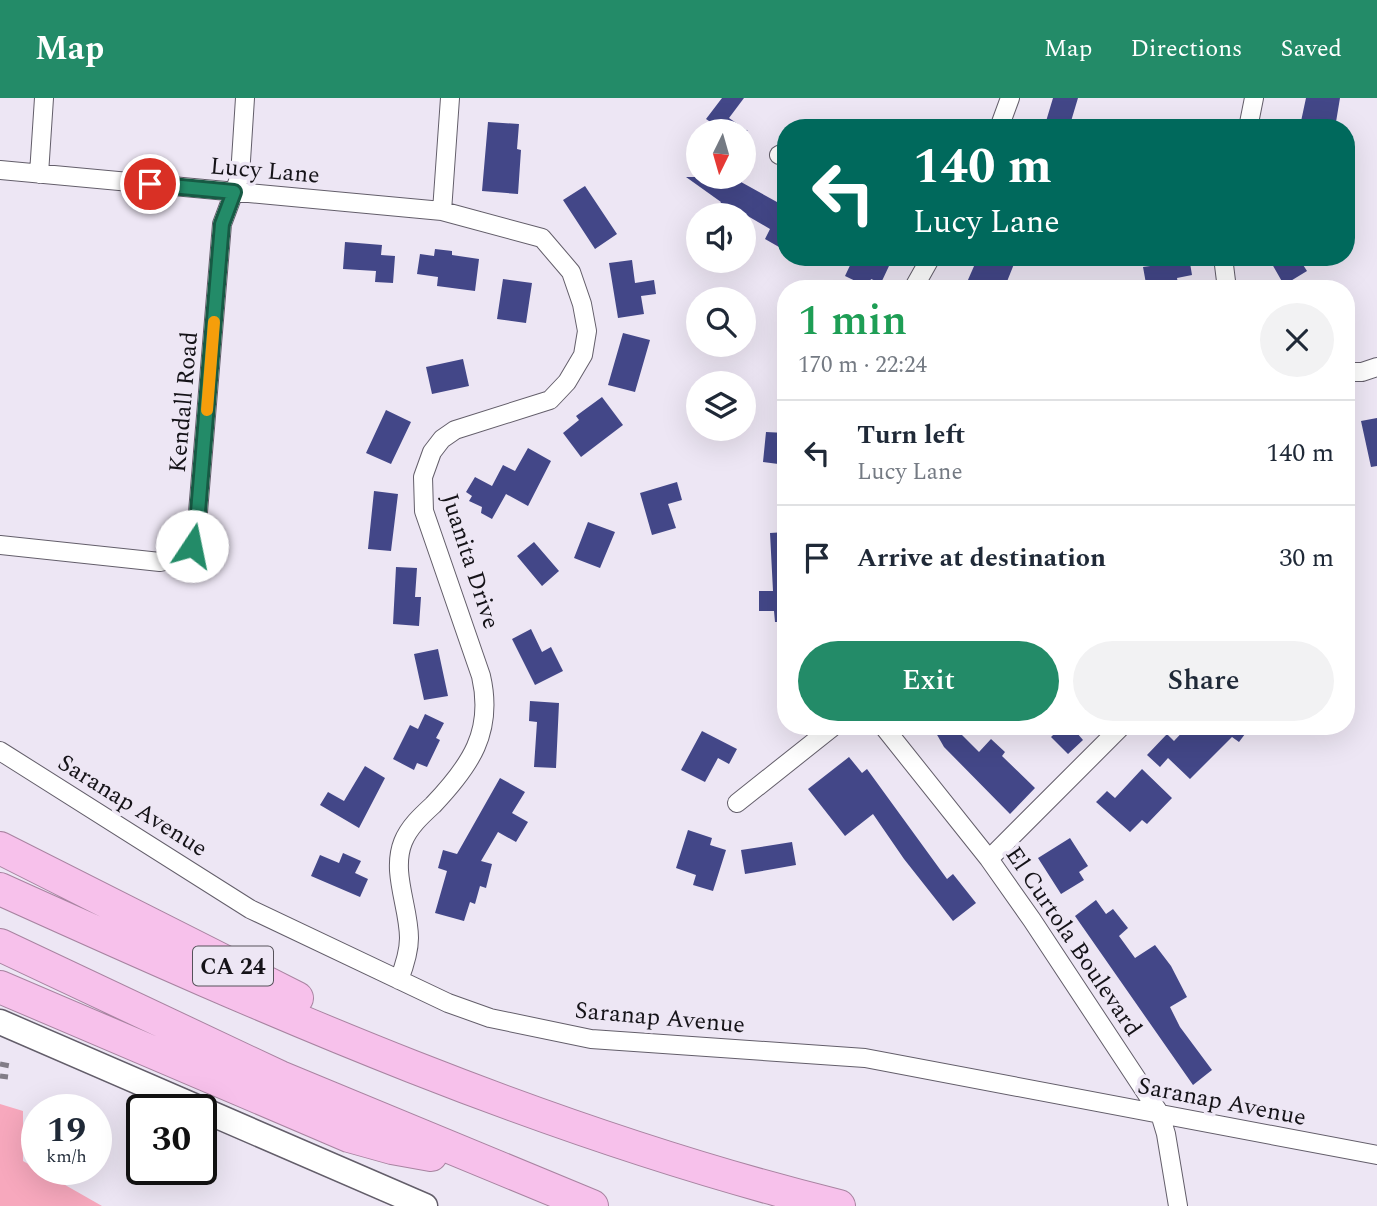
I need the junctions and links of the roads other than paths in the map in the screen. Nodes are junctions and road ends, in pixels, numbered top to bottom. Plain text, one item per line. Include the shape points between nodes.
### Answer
1 (44, 98) edge
2 (246, 98) edge
3 (450, 98) edge
4 (1010, 98) edge
5 (1254, 98) edge
6 (1002, 119) edge
7 (1250, 119) edge
8 (0, 170) edge
9 (39, 174) junction
10 (234, 192) junction
11 (442, 211) junction
12 (1377, 367) edge
13 (1355, 372) edge
14 (0, 545) edge
15 (823, 735) edge
16 (890, 735) edge
17 (1113, 735) edge
18 (0, 751) edge
19 (737, 803) dead end
20 (0, 848) edge
21 (989, 859) junction
22 (0, 889) edge
23 (0, 944) edge
24 (0, 970) edge
25 (400, 980) junction
26 (0, 987) edge
27 (0, 1022) edge
28 (280, 1077) junction
29 (465, 1087) junction
30 (1160, 1114) junction
31 (1377, 1155) edge
32 (495, 1167) junction
33 (425, 1206) edge
34 (592, 1206) edge
35 (839, 1206) edge
36 (1178, 1206) edge

1 - 9 street
2 - 10 street via 240,176
3 - 11 street
4 - 6 street
5 - 7 street
8 - 9 street, Lucy Lane
9 - 10 street, Lucy Lane
10 - 11 street, Lucy Lane
10 - 14 street, Kendall Road via 222,224 192,546 184,554 160,562
11 - 25 street, Juanita Drive via 542,238 571,272 587,331 583,355 567,383 550,400 455,430 437,446 426,465 424,511 472,645 485,694 485,715 461,775 408,830 401,845 400,877 409,938
12 - 13 street
15 - 19 street
16 - 21 street, El Curtola Boulevard
17 - 21 street
18 - 25 street, Saranap Avenue via 250,909
20 - 29 highway, CA 24
21 - 30 street, El Curtola Boulevard
22 - 29 highway via 175,968
23 - 28 highway
24 - 28 highway via 209,1060
25 - 30 street, Saranap Avenue via 491,1018 591,1039 865,1058
26 - 32 highway via 349,1136
27 - 33 street
28 - 32 highway
29 - 35 highway, CA 24 via 639,1149
30 - 31 street, Saranap Avenue
30 - 36 street, El Curtola Boulevard
32 - 34 highway

